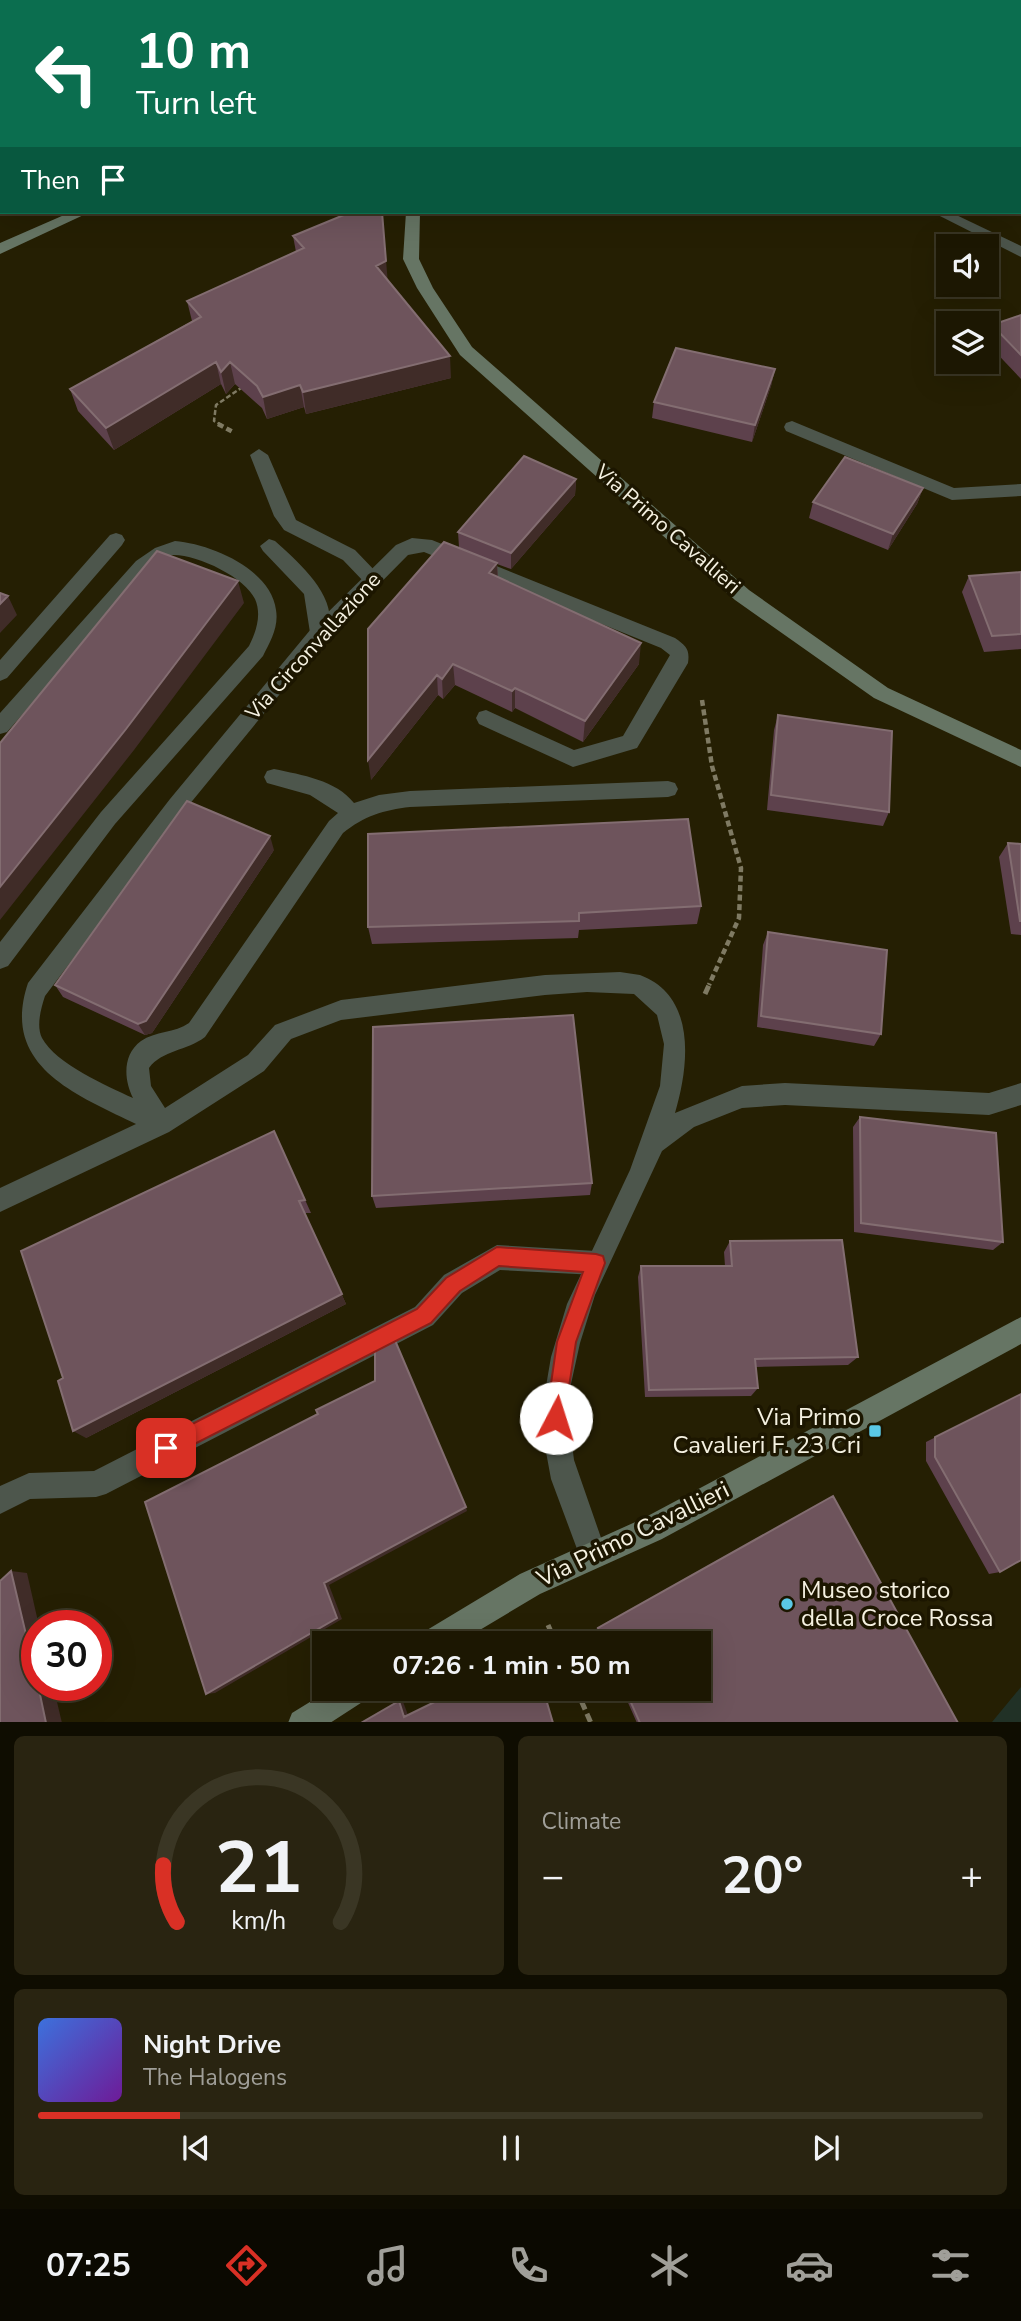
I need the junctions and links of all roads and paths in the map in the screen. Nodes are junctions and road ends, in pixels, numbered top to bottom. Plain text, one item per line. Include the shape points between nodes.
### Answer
1 (78, 214) edge
2 (413, 214) edge
3 (943, 214) edge
4 (0, 249) edge
5 (1021, 251) edge
6 (250, 382) edge
7 (792, 427) dead end
8 (259, 455) joint
9 (1021, 490) edge
10 (116, 540) dead end
11 (269, 545) dead end
12 (372, 579) junction
13 (318, 634) junction
14 (0, 673) edge
15 (701, 692) dead end
16 (486, 718) dead end
17 (0, 726) edge
18 (1021, 759) edge
19 (274, 777) dead end
20 (668, 789) dead end
21 (350, 813) junction
22 (0, 959) edge
23 (678, 1056) junction
24 (1021, 1094) edge
25 (161, 1124) junction
26 (653, 1143) junction
27 (0, 1200) edge
28 (596, 1263) junction
29 (1021, 1330) edge
30 (0, 1500) edge
31 (593, 1555) junction
32 (452, 1631) edge
33 (338, 1701) edge
34 (581, 1701) edge
35 (304, 1722) edge
36 (591, 1722) edge

1 - 4 main road
2 - 18 main road, Via Primo Cavallieri via 411,259 466,351 742,595 881,693
3 - 5 street
6 - 8 path via 216,405 214,421 251,442
7 - 9 street via 952,494
8 - 12 street via 290,525 349,555
10 - 14 street
11 - 13 street via 310,586 318,601
12 - 13 street, Via Circonvallazione
12 - 16 street, Via Circonvallazione via 402,550 426,545 668,643 680,652 678,663 631,741 621,745 573,759
13 - 25 street, Via Circonvallazione via 177,805 36,990 28,1011 32,1043 54,1066
15 - 23 path via 712,766 741,868 739,918
17 - 22 street via 157,554 174,548 209,556 245,575 263,591 266,634 256,651 108,818
19 - 21 street via 329,793 342,800
20 - 21 street via 410,799 376,803
21 - 25 street via 197,1030 185,1040 149,1049 137,1065 140,1089
23 - 25 street via 673,1024 662,1001 639,984 590,981 341,1010 283,1032 256,1063
23 - 26 street
24 - 26 street via 989,1104 785,1094 742,1097 686,1119
25 - 27 street
26 - 28 street
28 - 30 street via 497,1257 453,1284 424,1316 96,1484 29,1486
28 - 31 street via 567,1342 555,1439 563,1482
29 - 31 main road, Via Primo Cavallieri via 652,1530
31 - 32 main road, Via Primo Cavallieri via 530,1584
33 - 35 main road
34 - 36 path

